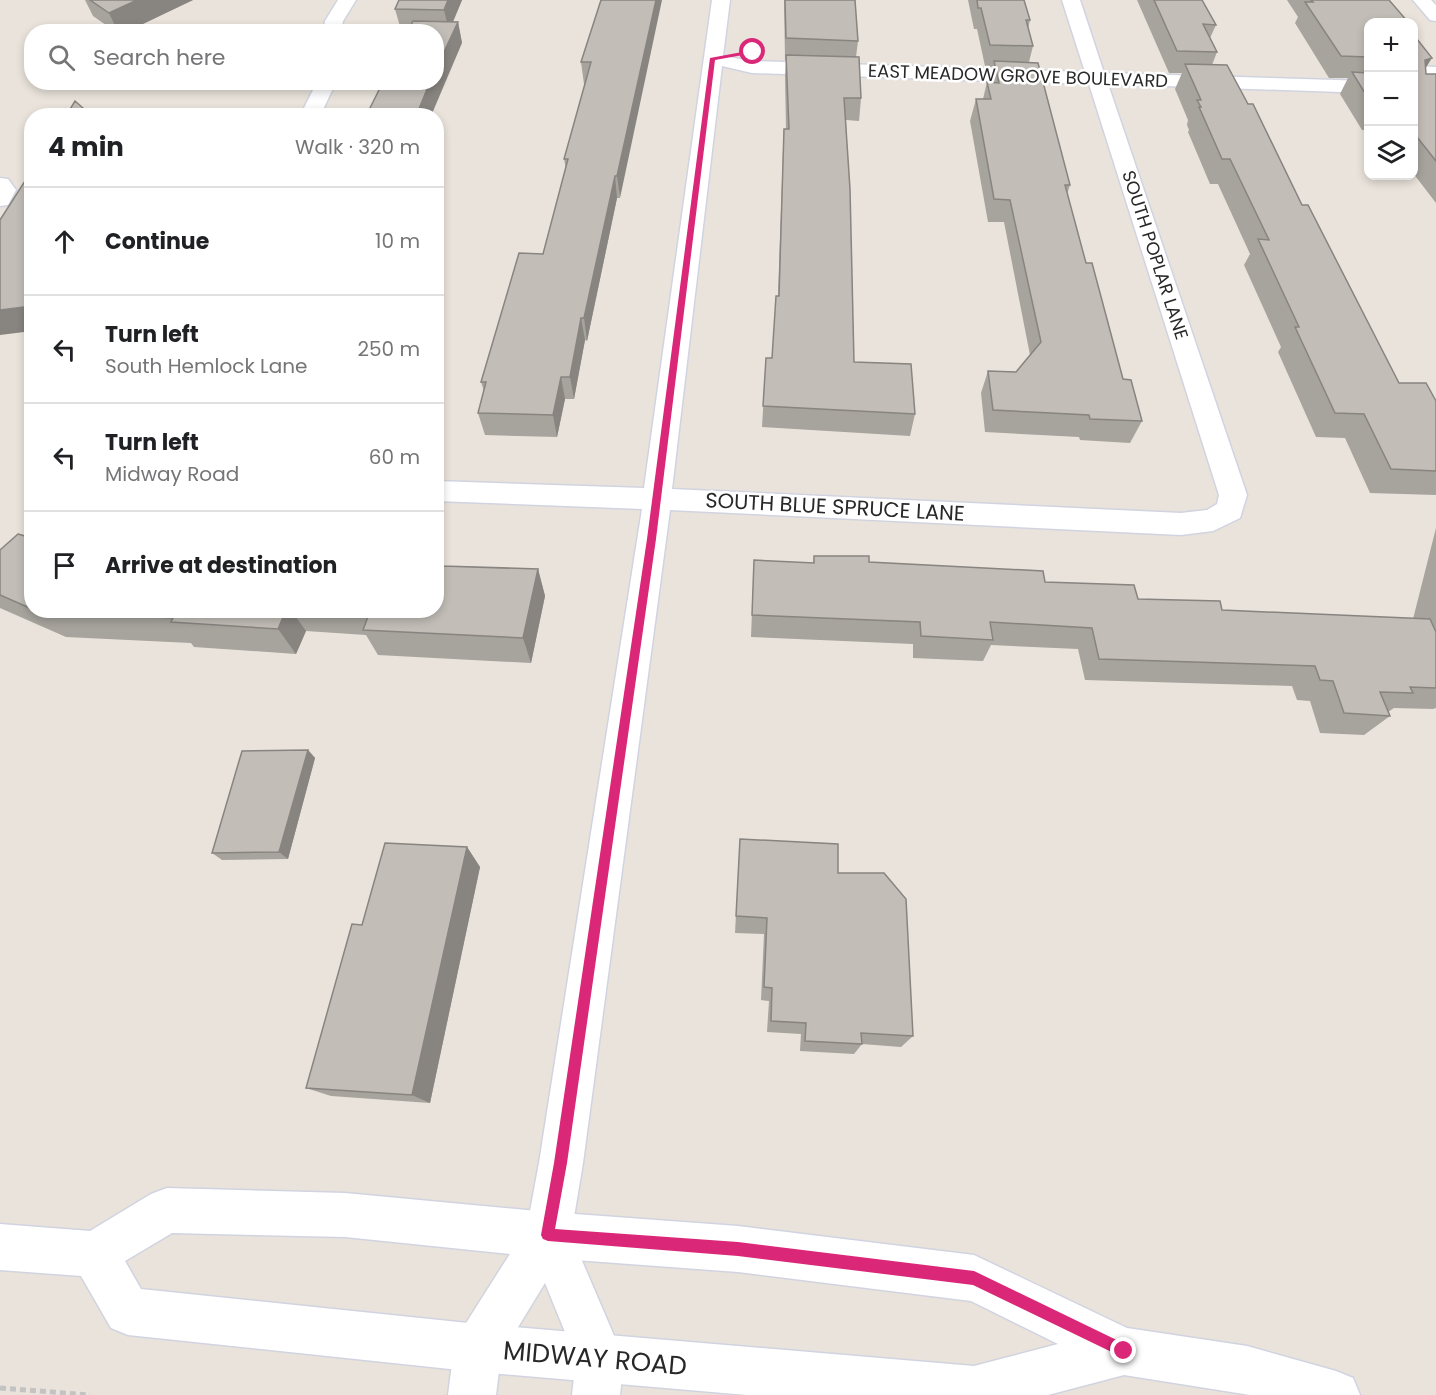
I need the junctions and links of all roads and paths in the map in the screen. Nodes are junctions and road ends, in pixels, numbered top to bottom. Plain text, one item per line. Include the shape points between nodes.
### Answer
1 (347, 0) edge
2 (722, 0) edge
3 (1071, 0) edge
4 (1422, 0) edge
5 (1436, 16) edge
6 (333, 24) edge
7 (713, 58) junction
8 (1095, 70) junction
9 (1364, 71) edge
10 (1418, 72) edge
11 (1436, 73) edge
12 (1364, 87) edge
13 (1418, 88) edge
14 (1436, 88) edge
15 (323, 90) edge
16 (314, 108) edge
17 (444, 491) edge
18 (656, 499) junction
19 (1230, 510) joint
20 (548, 1235) junction
21 (0, 1247) edge
22 (94, 1254) junction
23 (478, 1348) junction
24 (1124, 1351) junction
25 (598, 1377) edge
26 (0, 1388) edge
27 (90, 1395) edge
28 (472, 1395) edge
29 (1336, 1395) edge

1 - 6 street
2 - 7 street
3 - 8 street, SOUTH POPLAR LANE
4 - 5 street
7 - 8 street, EAST MEADOW GROVE BOULEVARD via 752,67
7 - 18 street
8 - 9 street, EAST MEADOW GROVE BOULEVARD
8 - 12 street, EAST MEADOW GROVE BOULEVARD
8 - 19 street, SOUTH POPLAR LANE via 1233,495
10 - 11 street
13 - 14 street
15 - 16 street
17 - 18 street, SOUTH BLUE SPRUCE LANE
18 - 19 street, SOUTH BLUE SPRUCE LANE via 1180,524 1213,520
18 - 20 street
20 - 22 street, MIDWAY ROAD via 345,1215 167,1210
20 - 23 street
20 - 24 street, MIDWAY ROAD via 738,1249 974,1278
20 - 25 street
21 - 22 street
22 - 23 street, MIDWAY ROAD via 128,1311
23 - 25 street, MIDWAY ROAD
23 - 28 street
24 - 25 street, MIDWAY ROAD via 974,1390
24 - 29 street, MIDWAY ROAD via 1247,1370
26 - 27 path

